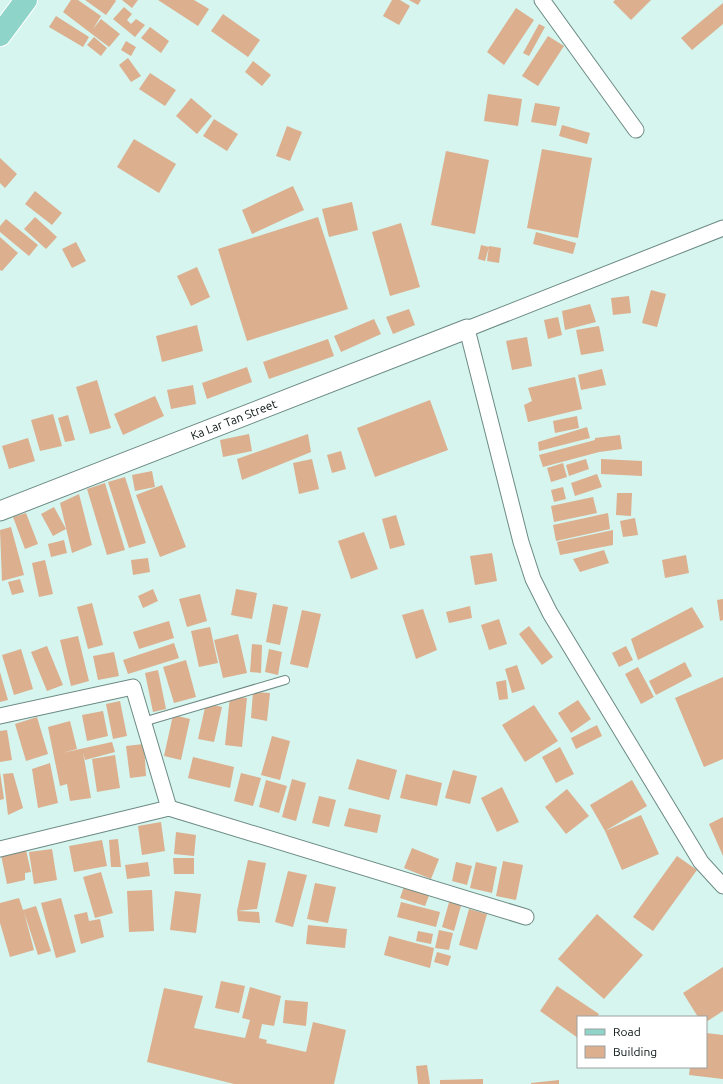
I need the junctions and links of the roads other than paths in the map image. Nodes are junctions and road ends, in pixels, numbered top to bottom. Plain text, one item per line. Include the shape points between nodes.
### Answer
1 (26, 0) edge
2 (542, 0) edge
3 (0, 35) edge
4 (636, 130) dead end
5 (723, 228) edge
6 (467, 329) junction
7 (0, 511) edge
8 (285, 680) dead end
9 (0, 716) edge
10 (143, 722) junction
11 (169, 808) junction
12 (0, 849) edge
13 (723, 886) edge
14 (526, 917) dead end

1 - 3 main road
2 - 4 street
5 - 6 street
6 - 7 street, Ka Lar Tan Street
6 - 13 street via 521,542 533,579 550,613 701,862
8 - 10 lane
9 - 10 street via 133,687
10 - 11 street
11 - 12 street
11 - 14 street

